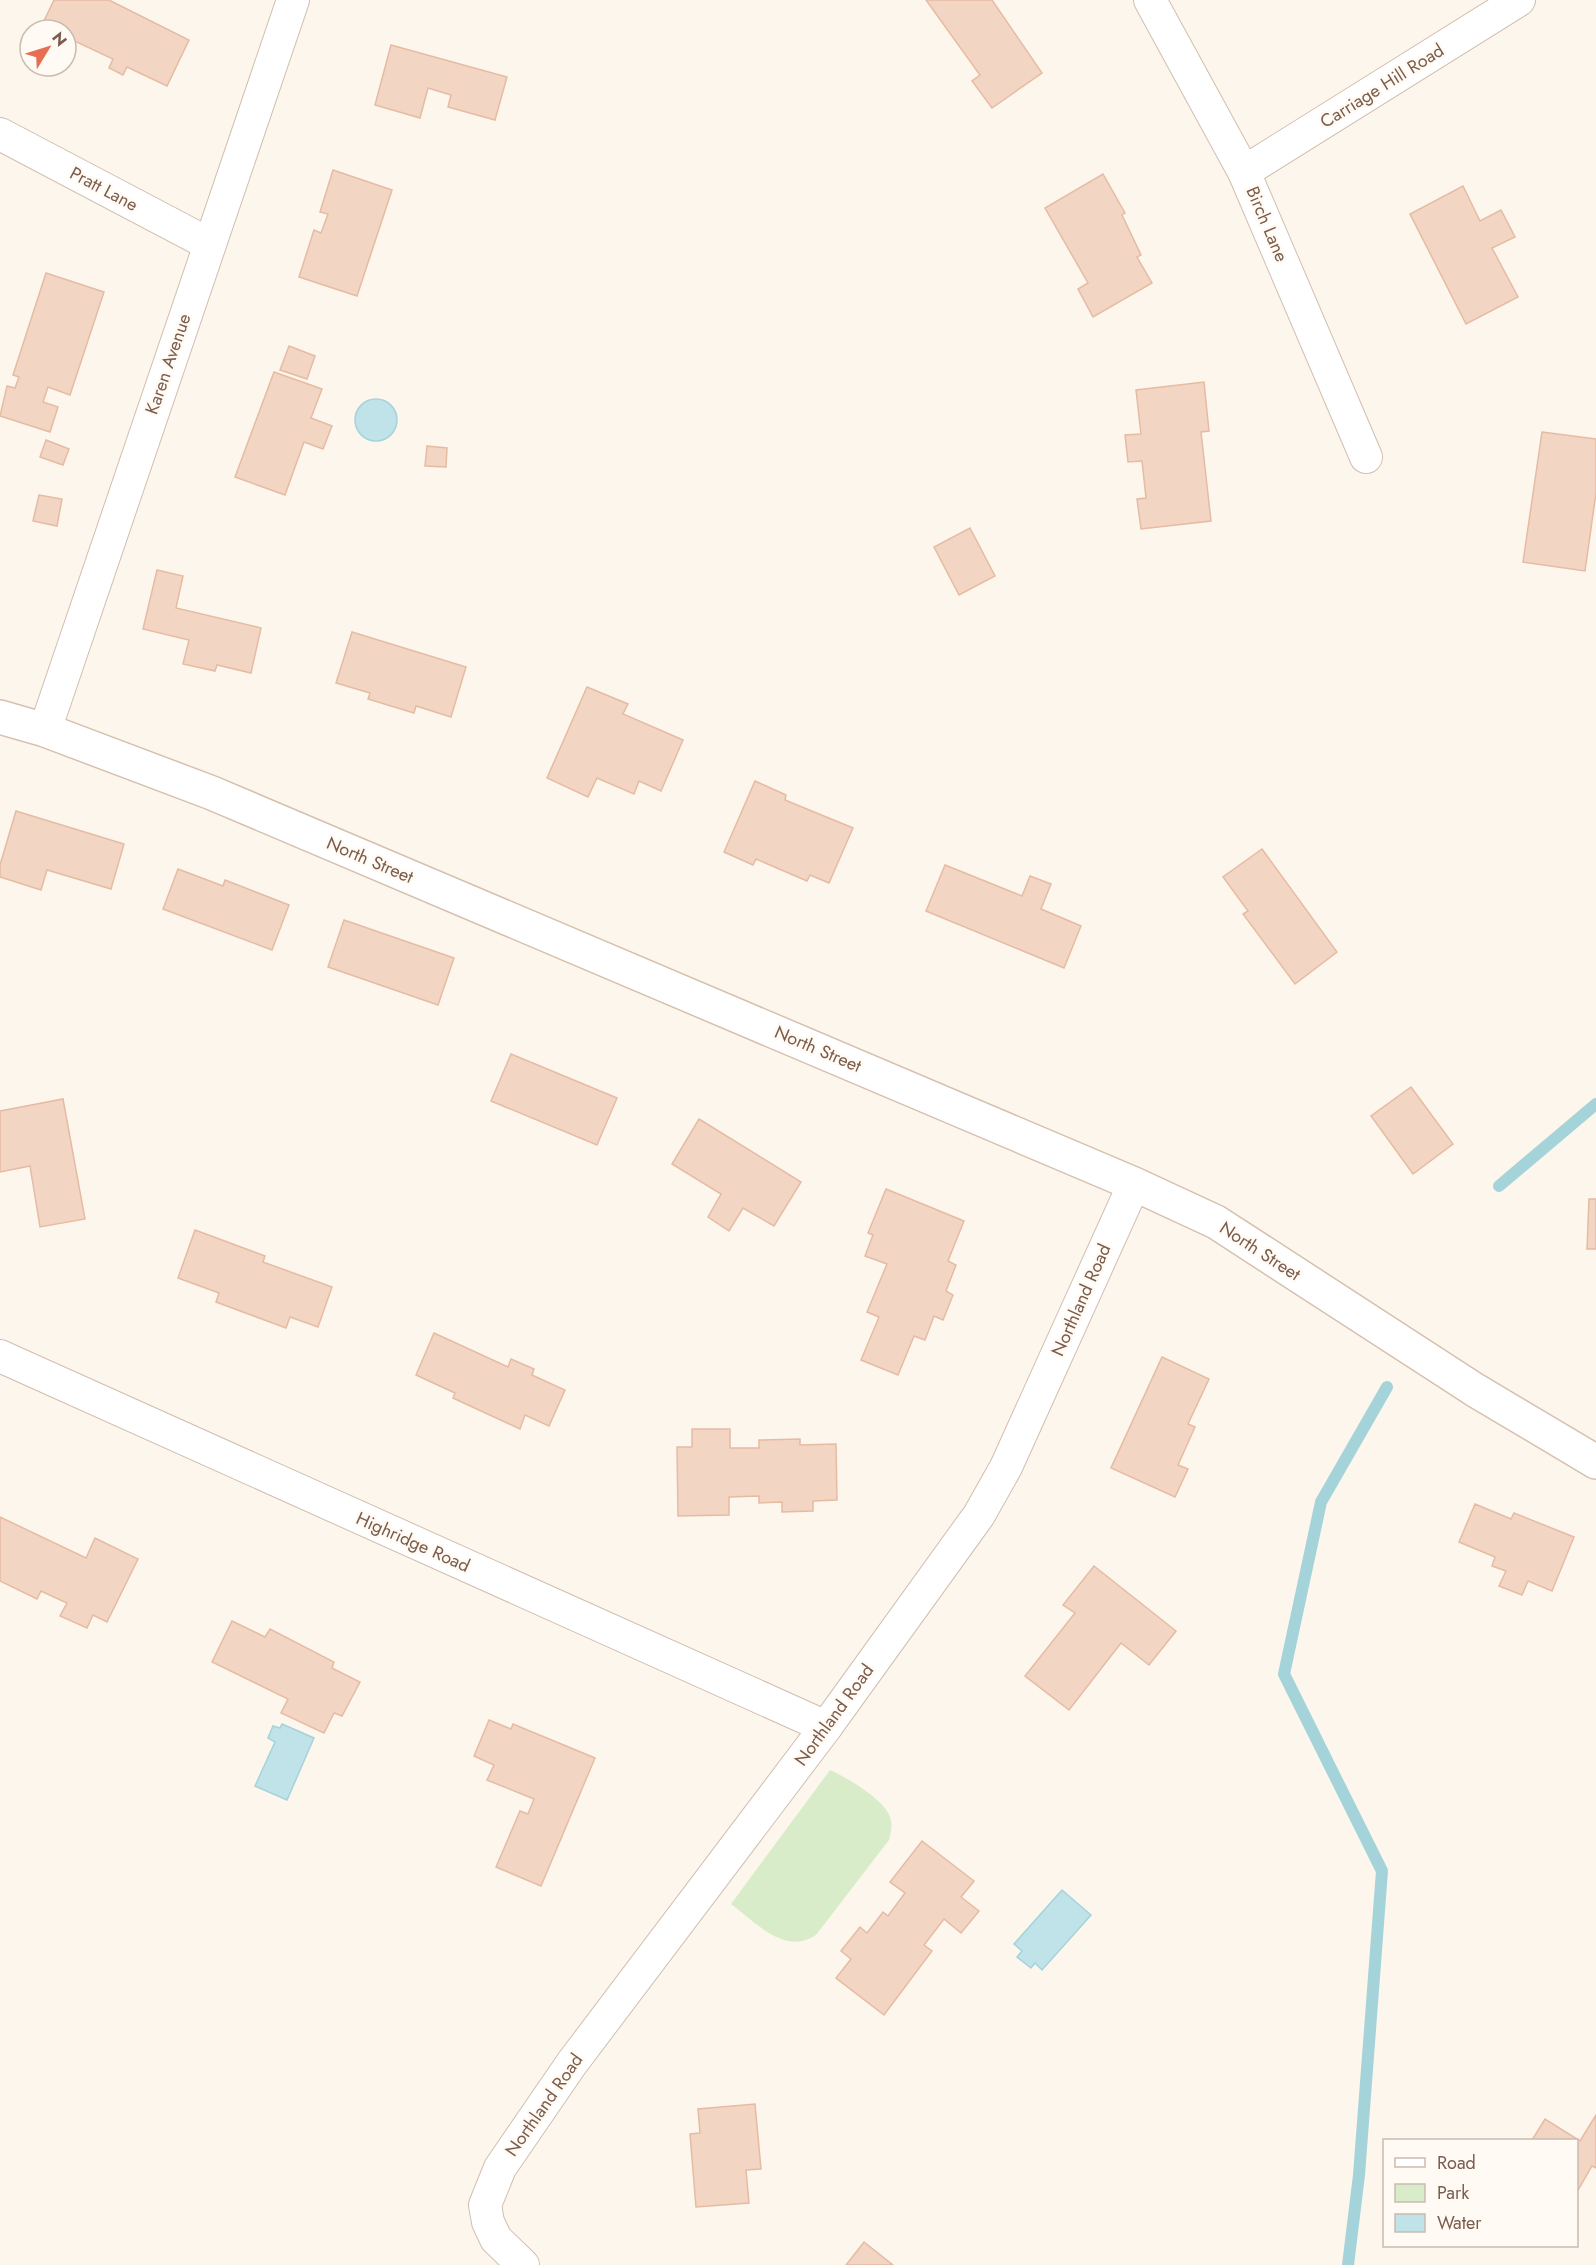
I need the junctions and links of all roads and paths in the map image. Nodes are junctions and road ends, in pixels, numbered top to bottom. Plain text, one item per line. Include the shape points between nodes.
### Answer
1 (293, 0) edge
2 (1150, 0) edge
3 (1519, 0) edge
4 (0, 134) edge
5 (1244, 172) junction
6 (209, 244) junction
7 (1366, 457) dead end
8 (0, 717) edge
9 (45, 730) junction
10 (1134, 1184) junction
11 (0, 1356) edge
12 (1596, 1462) edge
13 (826, 1727) junction
14 (523, 2265) edge

1 - 6 street, Karen Avenue
2 - 5 street, Birch Lane
3 - 5 street, Carriage Hill Road
4 - 6 street, Pratt Lane
5 - 7 street, Birch Lane
6 - 9 street, Karen Avenue
8 - 9 street, North Street
9 - 10 street, North Street via 212,793
10 - 12 street, North Street via 1216,1222 1475,1390
10 - 13 street, Northland Road via 993,1492
11 - 13 street, Highridge Road
13 - 14 street, Northland Road via 572,2063 500,2168 488,2194 487,2215 496,2239

